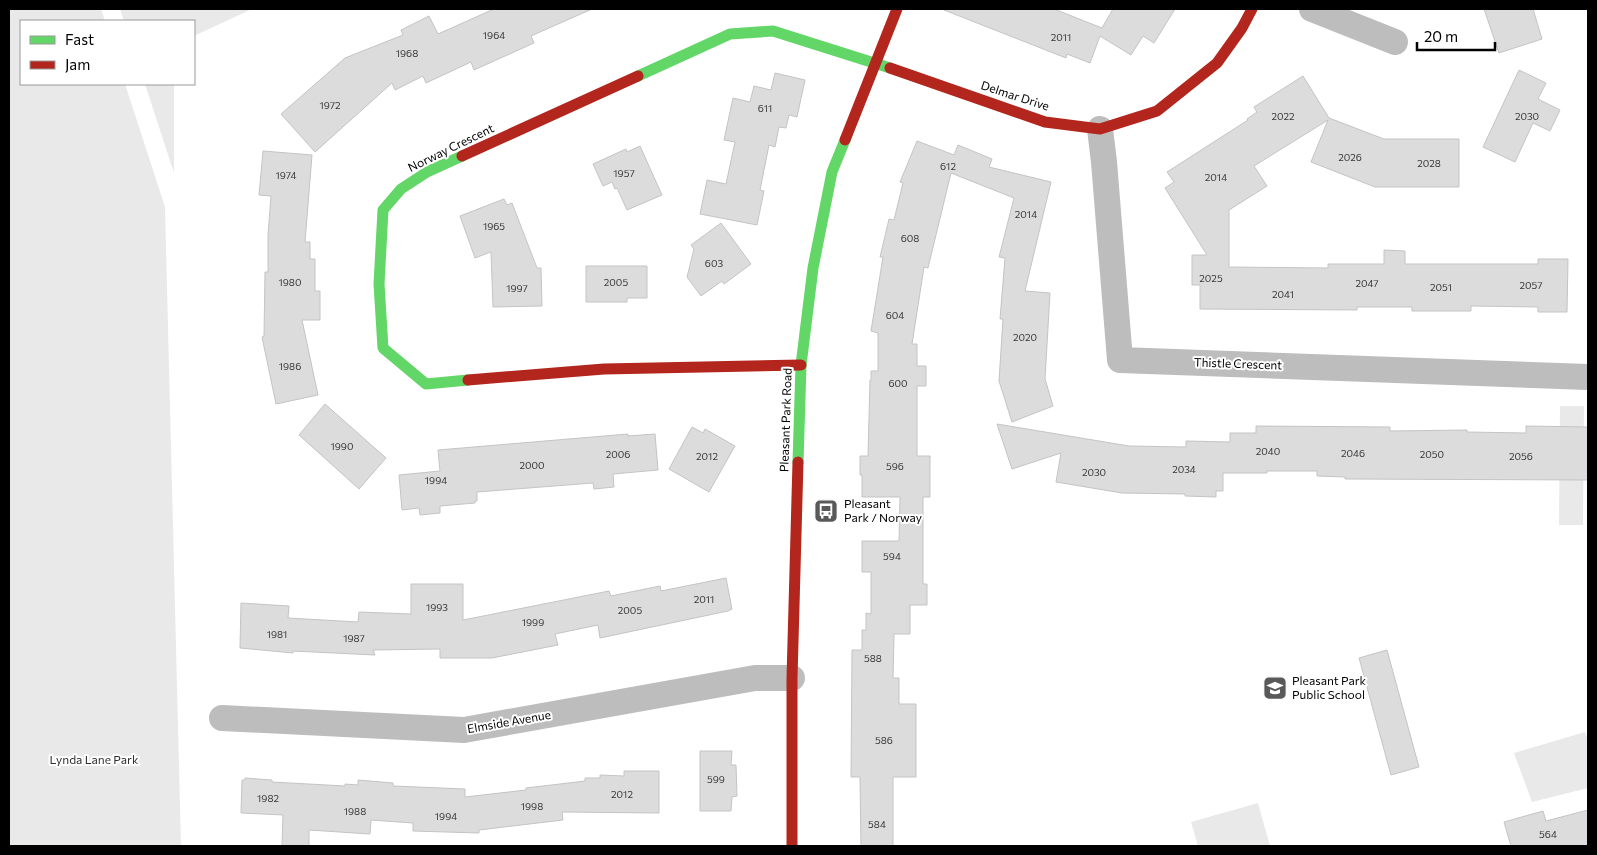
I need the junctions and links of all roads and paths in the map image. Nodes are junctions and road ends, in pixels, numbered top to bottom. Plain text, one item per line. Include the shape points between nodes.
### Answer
1 (897, 9) edge
2 (1252, 9) edge
3 (1312, 9) edge
4 (1394, 42) dead end
5 (876, 63) junction
6 (1100, 129) junction
7 (802, 365) junction
8 (1588, 377) edge
9 (792, 678) junction
10 (222, 718) dead end
11 (792, 846) edge

1 - 5 street, Pleasant Park Road
2 - 6 street, Delmar Drive via 1217,63 1157,111
3 - 4 street
5 - 6 street, Delmar Drive via 1046,122
5 - 7 street, Pleasant Park Road via 832,172 813,268
5 - 7 street, Norway Crescent via 773,32 730,34 427,172 401,189 383,210 378,284 383,348 426,384 604,369
6 - 8 street, Thistle Crescent via 1120,360
7 - 9 street, Pleasant Park Road
9 - 10 street, Elmside Avenue via 755,678 464,730
9 - 11 street, Pleasant Park Road

